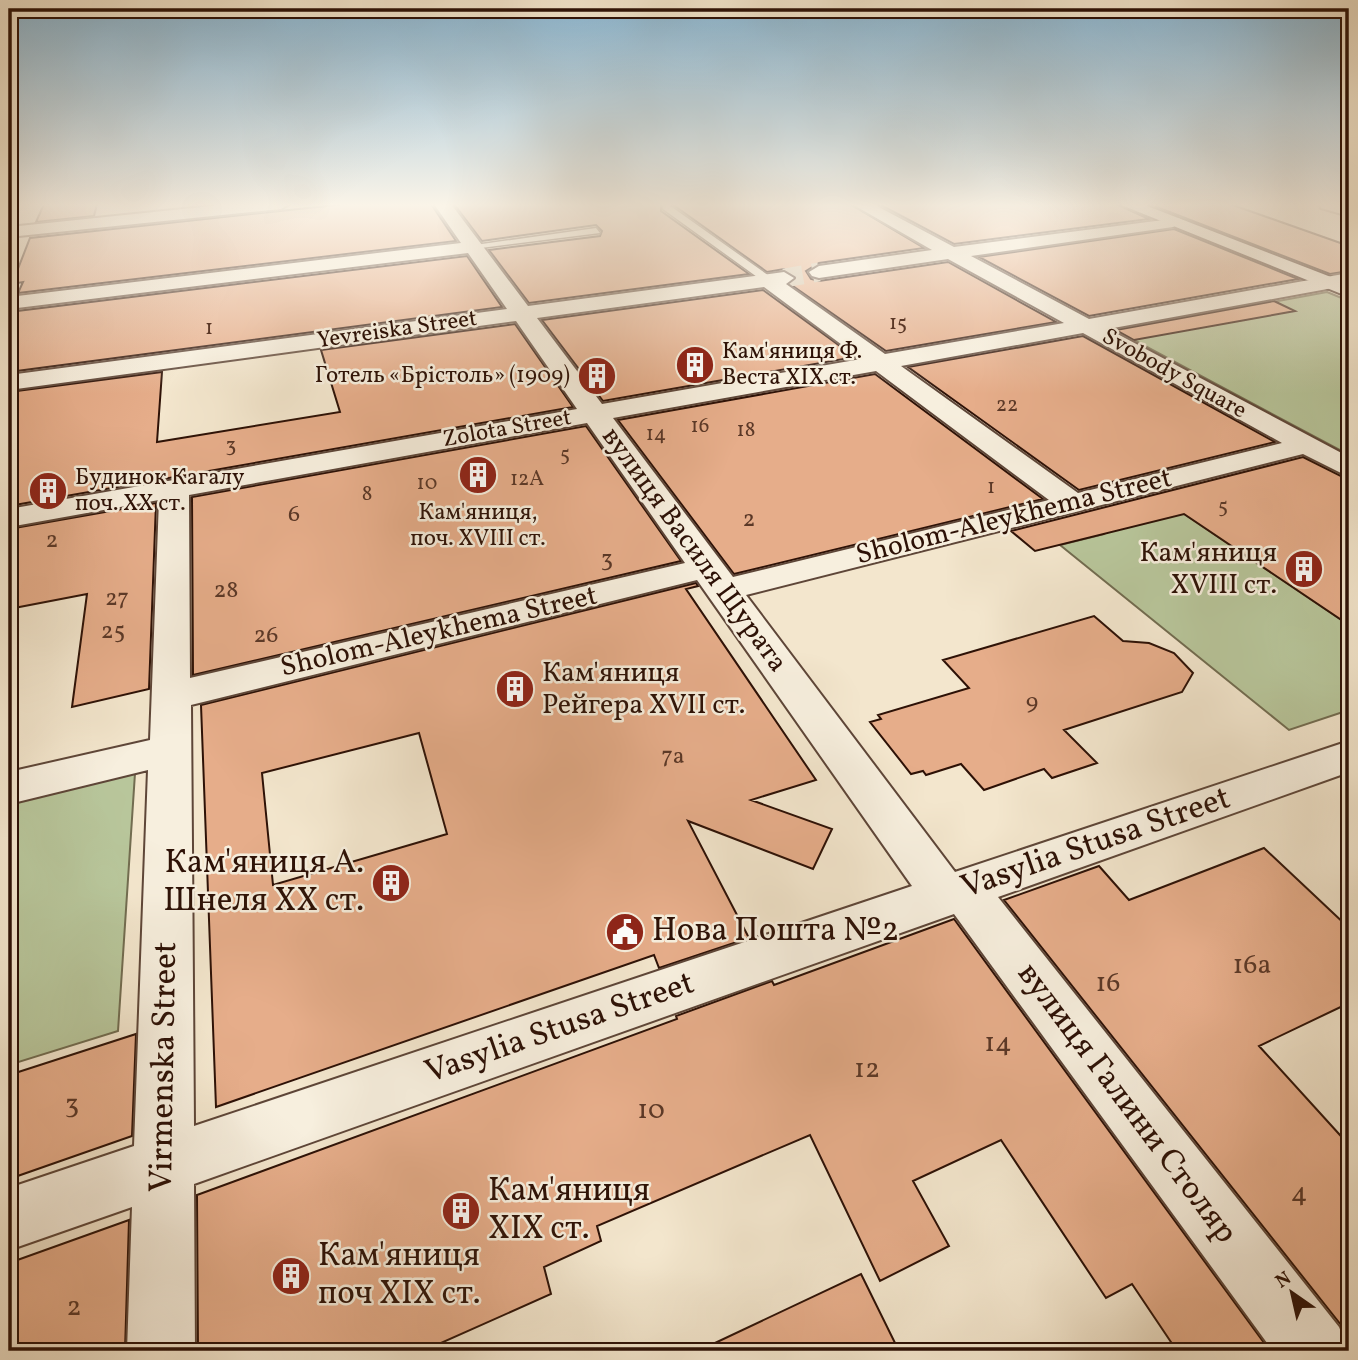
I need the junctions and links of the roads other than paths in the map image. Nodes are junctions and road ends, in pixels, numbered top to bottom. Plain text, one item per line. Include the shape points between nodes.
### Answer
1 (303, 267) edge
2 (488, 267) edge
3 (758, 267) edge
4 (853, 267) edge
5 (979, 267) edge
6 (1298, 267) edge
7 (819, 272) tunnel mouth
8 (776, 279) junction
9 (1343, 284) edge
10 (9, 303) edge
11 (522, 313) junction
12 (1087, 326) junction
13 (881, 363) junction
14 (9, 383) edge
15 (595, 414) junction
16 (1306, 445) junction
17 (1349, 468) edge
18 (174, 489) junction
19 (1073, 503) junction
20 (9, 518) edge
21 (715, 579) junction
22 (171, 696) junction
23 (170, 750) junction
24 (1349, 756) edge
25 (9, 788) edge
26 (955, 893) junction
27 (163, 1166) junction
28 (9, 1219) edge
29 (161, 1351) edge
30 (1315, 1351) edge

1 - 10 street
2 - 11 street, вулиця Василя Щурата
3 - 8 lane
4 - 7 street
5 - 12 street
6 - 9 street
8 - 11 street, Yevreiska Street
8 - 13 street
9 - 12 street, Svobody Square
11 - 14 street, Yevreiska Street
11 - 15 street, вулиця Василя Щурата
12 - 13 street, Zolota Street
12 - 16 street, Svobody Square
13 - 15 street, Zolota Street
13 - 19 street
15 - 18 street, Zolota Street
15 - 21 street, вулиця Василя Щурата
16 - 17 street, Svobody Square
16 - 19 street, Sholom-Aleykhema Street
18 - 20 street, Zolota Street
18 - 22 street, Virmenska Street
19 - 21 street, Sholom-Aleykhema Street
21 - 22 street, Sholom-Aleykhema Street
21 - 26 street, вулиця Василя Щурата
22 - 23 street, Virmenska Street
23 - 25 street
23 - 27 street, Virmenska Street
24 - 26 street, Vasylia Stusa Street
26 - 27 street, Vasylia Stusa Street
26 - 30 street, вулиця Галини Столяр
27 - 28 street, Vasylia Stusa Street
27 - 29 street, Virmenska Street

